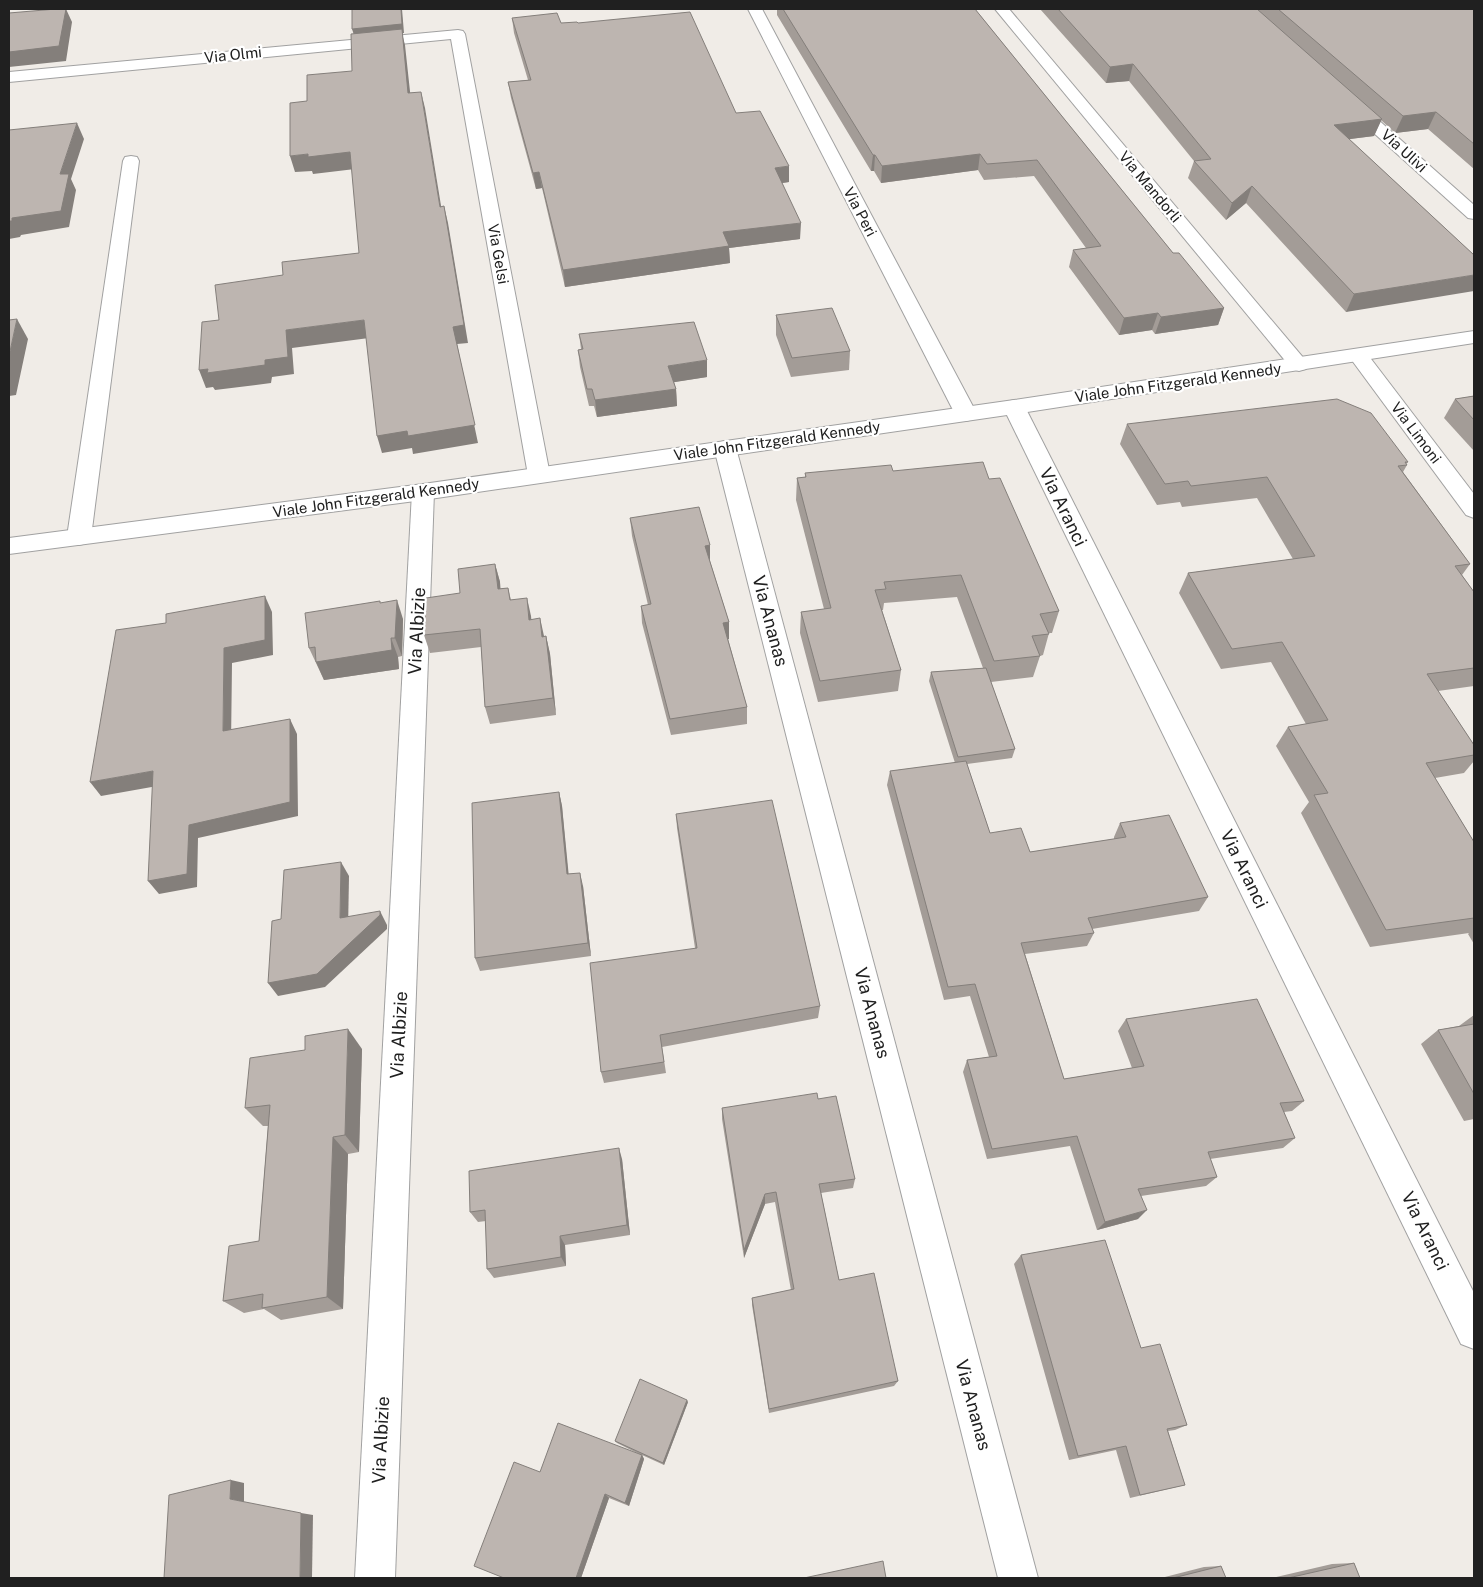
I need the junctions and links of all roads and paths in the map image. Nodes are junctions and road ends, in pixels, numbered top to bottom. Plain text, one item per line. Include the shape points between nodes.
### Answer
1 (754, 9) edge
2 (1002, 9) edge
3 (458, 34) joint
4 (9, 77) edge
5 (1341, 95) edge
6 (131, 161) dead end
7 (1474, 214) edge
8 (1474, 337) edge
9 (1358, 356) junction
10 (1299, 365) junction
11 (1014, 407) junction
12 (966, 414) junction
13 (725, 448) junction
14 (539, 475) junction
15 (423, 492) junction
16 (1474, 510) edge
17 (79, 536) junction
18 (9, 546) edge
19 (1474, 1331) edge
20 (375, 1578) edge
21 (1018, 1578) edge

1 - 12 street, Via Peri
2 - 10 street, Via Mandorli
3 - 4 street, Via Olmi
3 - 14 street, Via Gelsi
5 - 7 street, Via Ulivi
6 - 17 street
8 - 9 street, Viale John Fitzgerald Kennedy
9 - 10 street, Viale John Fitzgerald Kennedy
9 - 16 street, Via Limoni
10 - 11 street, Viale John Fitzgerald Kennedy
11 - 12 street, Viale John Fitzgerald Kennedy
11 - 19 street, Via Aranci
12 - 13 street, Viale John Fitzgerald Kennedy
13 - 14 street, Viale John Fitzgerald Kennedy
13 - 21 street, Via Ananas
14 - 15 street, Viale John Fitzgerald Kennedy
15 - 17 street, Viale John Fitzgerald Kennedy
15 - 20 street, Via Albizie
17 - 18 street, Viale John Fitzgerald Kennedy

